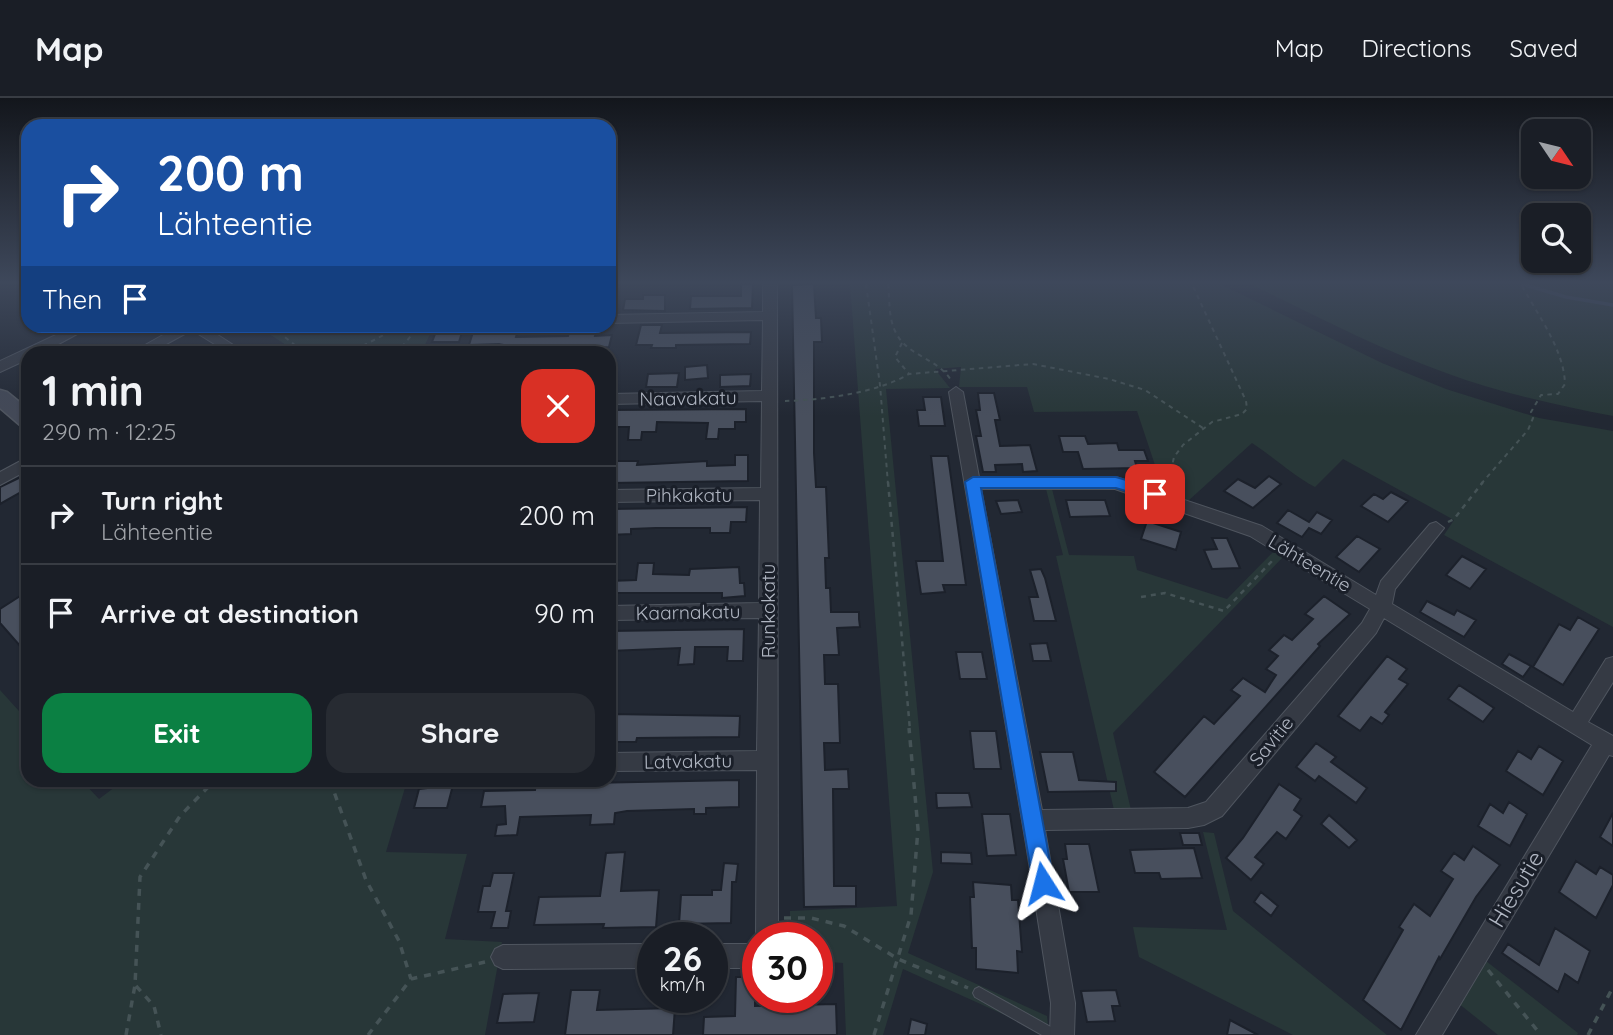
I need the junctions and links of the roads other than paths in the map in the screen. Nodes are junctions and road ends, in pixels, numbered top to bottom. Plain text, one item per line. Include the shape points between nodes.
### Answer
1 (769, 328) edge
2 (71, 333) edge
3 (176, 333) edge
4 (206, 333) edge
5 (44, 346) edge
6 (151, 346) edge
7 (228, 346) edge
8 (21, 357) edge
9 (0, 367) edge
10 (956, 392) road end
11 (0, 397) edge
12 (616, 399) edge
13 (768, 399) junction
14 (21, 412) edge
15 (21, 467) edge
16 (0, 479) edge
17 (973, 482) junction
18 (768, 494) junction
19 (616, 496) edge
20 (1436, 528) road end
21 (1382, 606) junction
22 (768, 610) junction
23 (616, 613) edge
24 (1613, 665) edge
25 (1576, 724) junction
26 (1609, 745) edge
27 (766, 760) junction
28 (616, 762) edge
29 (1033, 820) junction
30 (767, 922) edge
31 (637, 956) edge
32 (503, 957) road end
33 (979, 993) road end
34 (1054, 1035) edge
35 (1062, 1035) edge
36 (1428, 1035) edge

1 - 13 street, Runkokatu
2 - 5 street
3 - 6 street
4 - 7 street
8 - 9 street
10 - 17 street
11 - 14 street
12 - 13 street, Naavakatu
13 - 18 street, Runkokatu
15 - 16 street
17 - 21 street, Lähteentie via 1116,483 1157,489 1256,531
17 - 29 street
18 - 19 street, Pihkakatu
18 - 22 street, Runkokatu
20 - 21 street, Savitie via 1387,586
21 - 25 street, Lähteentie
21 - 29 street, Savitie via 1369,628 1214,809 1188,818
22 - 23 street, Kaarnakatu
22 - 27 street, Runkokatu
24 - 25 street
25 - 26 street, Lähteentie
26 - 36 street, Hiesutie
27 - 28 street, Latvakatu
27 - 30 street, Runkokatu
29 - 35 street via 1063,1003
31 - 32 street
33 - 34 lane

